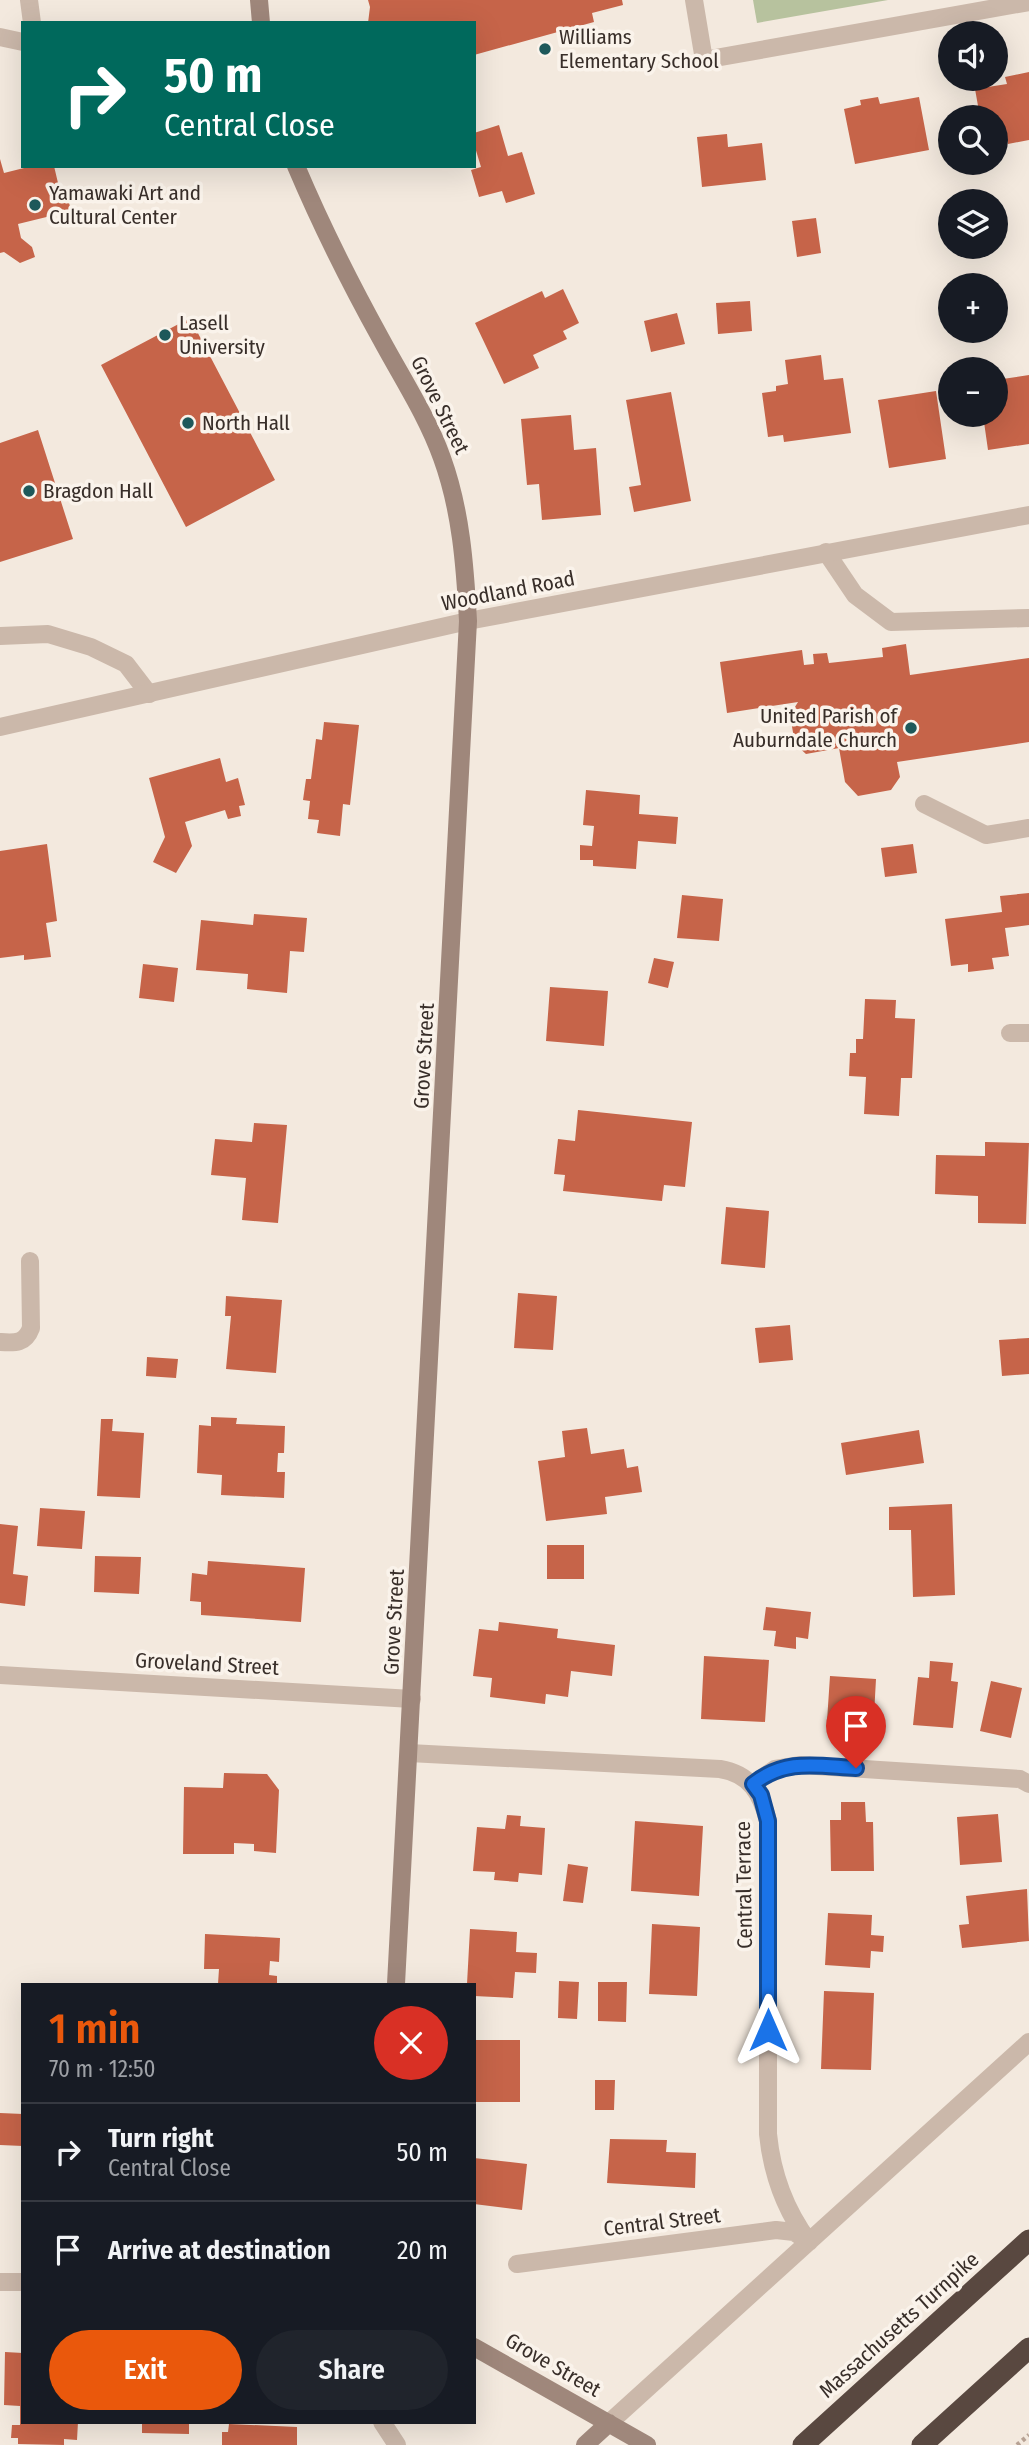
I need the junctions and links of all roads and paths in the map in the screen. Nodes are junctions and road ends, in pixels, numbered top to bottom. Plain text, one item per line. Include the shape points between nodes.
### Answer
1 (259, 0) edge
2 (694, 0) edge
3 (1029, 2) edge
4 (261, 21) edge
5 (0, 37) edge
6 (21, 42) edge
7 (297, 168) edge
8 (1029, 515) edge
9 (826, 552) junction
10 (1029, 618) edge
11 (468, 621) junction
12 (0, 636) edge
13 (149, 694) junction
14 (0, 727) edge
15 (924, 804) dead end
16 (1029, 828) edge
17 (1010, 1032) dead end
18 (1029, 1033) edge
19 (30, 1261) dead end
20 (0, 1342) edge
21 (0, 1675) edge
22 (412, 1699) junction
23 (409, 1754) junction
24 (753, 1784) junction
25 (1029, 1784) edge
26 (396, 1983) edge
27 (1029, 2042) edge
28 (1029, 2240) edge
29 (809, 2242) junction
30 (517, 2264) dead end
31 (0, 2281) edge
32 (21, 2282) edge
33 (476, 2348) edge
34 (1029, 2348) edge
35 (609, 2423) junction
36 (383, 2424) edge
37 (1029, 2434) edge
38 (397, 2445) edge
39 (584, 2445) edge
40 (647, 2445) edge
41 (803, 2445) edge
42 (922, 2445) edge
43 (1017, 2445) edge

1 - 4 main road
2 - 3 street via 704,60
5 - 6 street
7 - 11 main road, Grove Street via 438,447 456,509
8 - 9 street, Woodland Road
9 - 10 street via 855,595 891,622
9 - 11 street, Woodland Road
11 - 13 street, Woodland Road
11 - 22 main road, Grove Street
12 - 13 street via 48,634 91,647 126,664
13 - 14 street, Woodland Road
15 - 16 street via 986,835
17 - 18 street
19 - 20 street via 31,1328 19,1343
21 - 22 street, Groveland Street
22 - 23 main road, Grove Street
23 - 24 street via 720,1769
23 - 26 main road, Grove Street
24 - 25 street via 775,1769 801,1765 1020,1779
24 - 29 street, Central Terrace via 768,1821 770,2155 788,2208
27 - 29 street
28 - 41 highway, Massachusetts Turnpike
29 - 30 street, Central Street via 794,2232 776,2230
29 - 35 street
31 - 32 street
33 - 35 main road, Grove Street
34 - 42 highway
35 - 39 main road
35 - 40 main road, Grove Street
36 - 38 street
37 - 43 path

